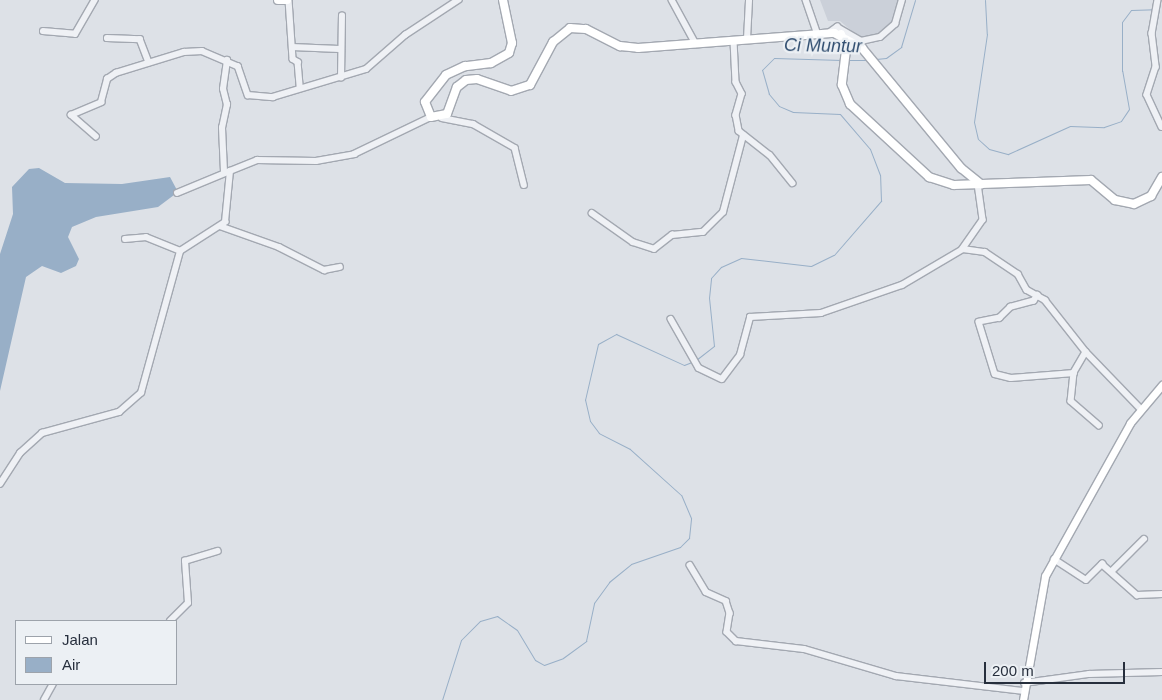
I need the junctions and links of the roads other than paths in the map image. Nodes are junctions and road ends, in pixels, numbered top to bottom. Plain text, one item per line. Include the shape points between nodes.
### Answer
1 (96, 0) edge
2 (278, 0) edge
3 (288, 0) edge
4 (458, 0) edge
5 (504, 0) edge
6 (672, 0) edge
7 (749, 0) edge
8 (806, 0) edge
9 (902, 0) edge
10 (1158, 1) edge
11 (342, 16) dead end
12 (43, 31) dead end
13 (817, 32) junction
14 (830, 32) junction
15 (841, 34) junction
16 (106, 38) dead end
17 (747, 40) junction
18 (734, 42) junction
19 (696, 44) junction
20 (292, 47) junction
21 (339, 49) junction
22 (227, 59) junction
23 (149, 62) junction
24 (341, 78) junction
25 (300, 87) junction
26 (432, 117) junction
27 (442, 118) junction
28 (1162, 127) edge
29 (742, 136) junction
30 (96, 137) dead end
31 (227, 172) junction
32 (1162, 177) edge
33 (793, 183) dead end
34 (980, 184) junction
35 (524, 185) dead end
36 (177, 193) dead end
37 (592, 213) dead end
38 (220, 226) junction
39 (125, 238) dead end
40 (963, 250) junction
41 (180, 252) junction
42 (340, 267) dead end
43 (1038, 295) junction
44 (671, 319) dead end
45 (1086, 352) junction
46 (1074, 373) junction
47 (1162, 385) edge
48 (1140, 409) junction
49 (1100, 426) dead end
50 (0, 484) edge
51 (1144, 539) dead end
52 (217, 551) dead end
53 (1054, 559) junction
54 (690, 564) dead end
55 (1112, 571) junction
56 (1162, 594) edge
57 (171, 620) edge
58 (1162, 672) edge
59 (52, 685) edge
60 (1024, 687) junction
61 (44, 700) edge
62 (1023, 700) edge

1 - 12 street via 74,34
2 - 3 highway
3 - 20 street
4 - 24 street via 405,35 366,69
5 - 26 highway via 509,53 491,64 458,68 439,81 424,102
6 - 19 street
7 - 17 street
8 - 13 street
9 - 14 street via 894,24 880,37 861,41 837,27
10 - 28 street via 1154,21 1156,67 1147,95
11 - 21 street
13 - 14 highway
13 - 17 highway
14 - 15 highway
15 - 34 highway via 862,48 887,84 961,168
15 - 34 highway via 846,55 842,82 854,108 912,164 946,182
16 - 23 street via 141,39
17 - 18 highway
18 - 19 highway
18 - 29 street via 736,82 742,94 736,123
19 - 27 highway via 628,48 586,29 570,28 553,42 530,85 512,91 477,79 466,80
20 - 21 street
20 - 25 street
21 - 24 street
22 - 23 street via 191,51
22 - 25 street via 242,70 248,95 273,97
22 - 31 street via 223,89 227,105 222,128
23 - 30 street via 111,75 101,102 71,115
24 - 25 street
26 - 27 highway
26 - 31 street via 354,154 316,161 257,160
27 - 35 street via 473,124 515,148
29 - 33 street via 770,155
29 - 37 street via 723,212 703,232 672,235 654,249 633,242
31 - 36 street
31 - 38 street via 227,217
32 - 34 highway via 1151,196 1134,204 1115,200 1091,180
34 - 40 street via 983,220
38 - 41 street
38 - 42 street via 279,247 324,270
39 - 41 street via 146,237
40 - 43 street via 985,252
40 - 44 street via 902,285 817,315 753,315 745,326 741,353 725,378 716,379 698,366
41 - 50 street via 141,393 119,412 42,433 20,453
43 - 45 street
43 - 46 street via 1034,301 1009,308 1000,318 979,322 995,374 1011,378
45 - 46 street
45 - 48 street
46 - 49 street via 1072,403
47 - 48 main road
48 - 53 main road
51 - 55 street
52 - 57 street via 185,561 188,603
53 - 55 street via 1086,580 1101,565
53 - 60 main road via 1037,604
54 - 60 street via 706,592 726,601 730,613 727,632 736,641 804,649 896,676
55 - 56 street via 1137,595
58 - 60 street via 1089,674
59 - 61 street
60 - 62 main road

